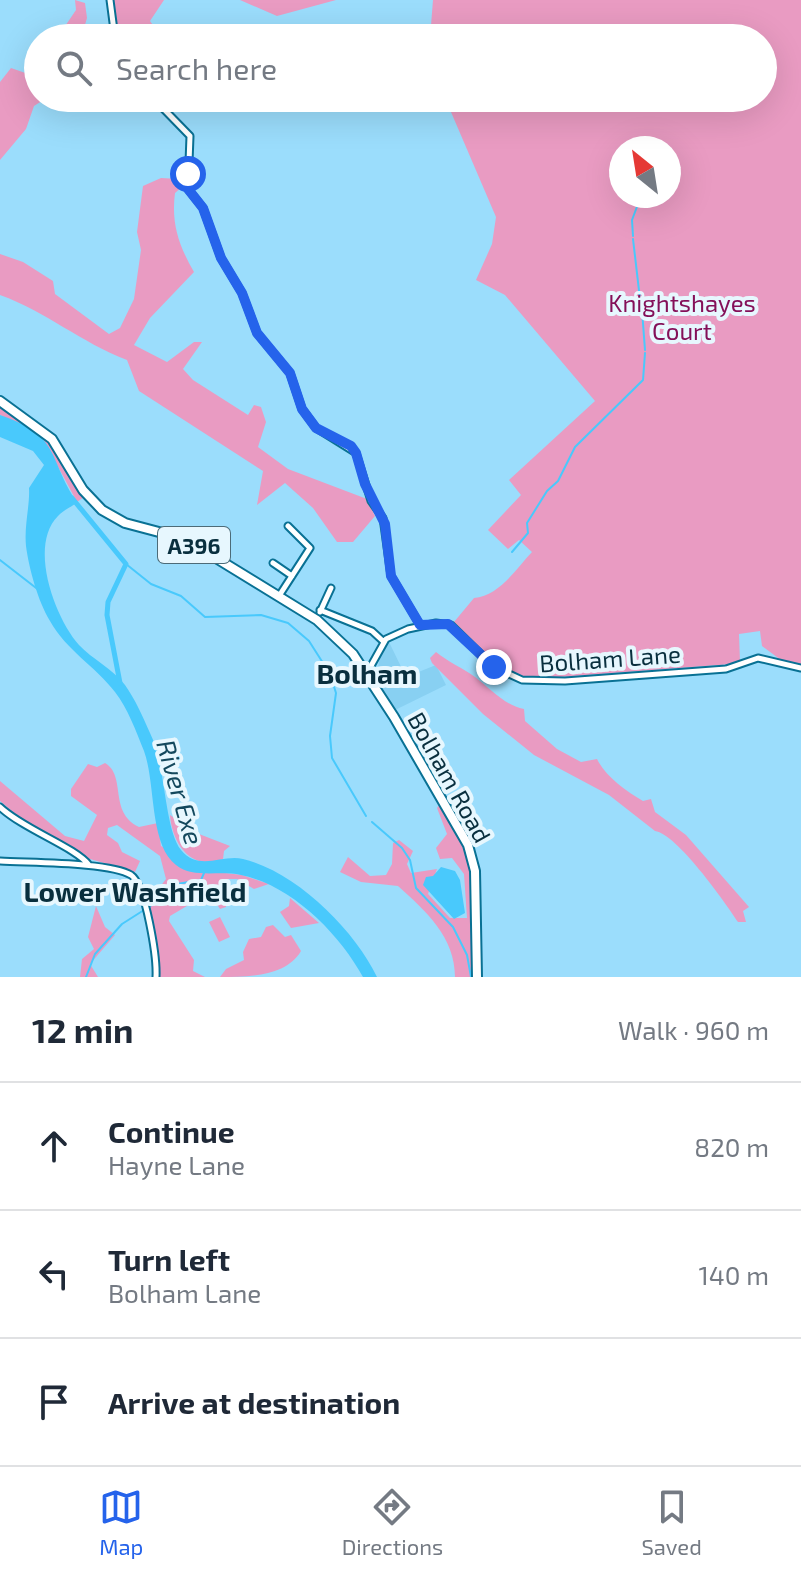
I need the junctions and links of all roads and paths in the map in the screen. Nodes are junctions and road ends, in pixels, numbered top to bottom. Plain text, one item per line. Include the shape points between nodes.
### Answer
1 (110, 0) edge
2 (113, 24) edge
3 (167, 112) edge
4 (0, 401) edge
5 (293, 527) dead end
6 (273, 563) dead end
7 (292, 576) junction
8 (331, 588) dead end
9 (279, 596) junction
10 (420, 625) junction
11 (384, 642) junction
12 (801, 668) edge
13 (367, 673) junction
14 (0, 807) edge
15 (0, 861) edge
16 (89, 866) junction
17 (156, 977) edge
18 (477, 977) edge

1 - 2 street
3 - 10 street via 190,136 188,189 203,208 257,333 290,373 309,420 356,453 385,524 391,576
4 - 9 main road, A396 via 52,439 83,490 102,510 194,545
5 - 7 street via 310,548
6 - 7 street
7 - 9 street
8 - 11 street via 320,611 372,631
9 - 13 main road, Bolham Road / A396 via 334,634
10 - 11 street
10 - 12 street, Bolham Lane via 448,624 494,667 522,680 726,669 758,658
11 - 13 street
13 - 18 main road, Bolham Road / A396 via 468,845 475,871
14 - 16 street
15 - 16 street
16 - 17 street via 137,880

